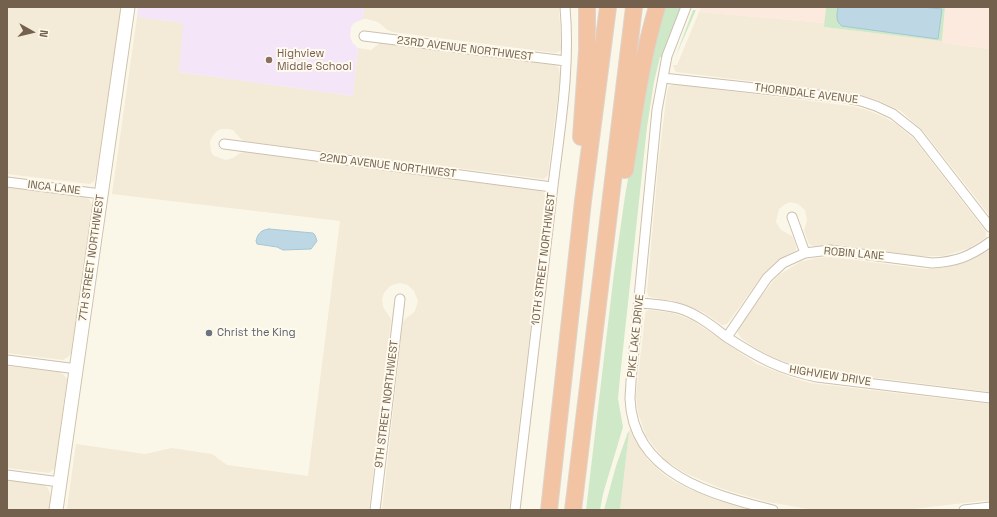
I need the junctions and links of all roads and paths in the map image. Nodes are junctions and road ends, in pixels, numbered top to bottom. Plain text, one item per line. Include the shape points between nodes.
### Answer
1 (128, 7) edge
2 (565, 7) edge
3 (587, 7) edge
4 (608, 7) edge
5 (634, 7) edge
6 (657, 7) edge
7 (686, 7) edge
8 (364, 36) dead end
9 (566, 61) junction
10 (663, 78) junction
11 (224, 144) dead end
12 (7, 182) edge
13 (552, 187) junction
14 (101, 194) junction
15 (583, 201) junction
16 (792, 217) dead end
17 (990, 227) edge
18 (990, 242) edge
19 (606, 243) junction
20 (805, 253) junction
21 (400, 299) dead end
22 (639, 303) junction
23 (727, 336) junction
24 (7, 360) edge
25 (77, 369) junction
26 (990, 398) edge
27 (7, 475) edge
28 (60, 482) junction
29 (990, 507) edge
30 (56, 510) edge
31 (375, 510) edge
32 (515, 510) edge
33 (549, 510) edge
34 (573, 510) edge
35 (773, 510) edge
36 (964, 510) edge

1 - 14 street, 7TH STREET NORTHWEST
2 - 9 street, 10TH STREET NORTHWEST
3 - 15 highway via 587,51 579,163
4 - 15 highway
5 - 19 highway
6 - 19 highway via 648,40 622,187
7 - 10 street, PIKE LAKE DRIVE via 667,56
8 - 9 street, 23RD AVENUE NORTHWEST
9 - 13 street, 10TH STREET NORTHWEST via 564,98
10 - 17 street, THORNDALE AVENUE via 846,98 876,106 892,114 917,133
10 - 22 street, PIKE LAKE DRIVE via 657,110
11 - 13 street, 22ND AVENUE NORTHWEST
12 - 14 street, INCA LANE
13 - 32 street, 10TH STREET NORTHWEST
14 - 25 street, 7TH STREET NORTHWEST
15 - 33 highway
16 - 20 street
18 - 20 street, ROBIN LANE via 968,256 932,263 830,250
19 - 34 highway
20 - 23 street, ROBIN LANE via 783,264 767,278
21 - 31 street, 9TH STREET NORTHWEST
22 - 23 street, HIGHVIEW DRIVE via 681,309
22 - 35 street, PIKE LAKE DRIVE via 630,399 636,430 643,444 664,468 692,484
23 - 26 street, HIGHVIEW DRIVE via 762,359 798,373
24 - 25 street
25 - 28 street, 7TH STREET NORTHWEST
27 - 28 street
28 - 30 street, 7TH STREET NORTHWEST
29 - 36 street

